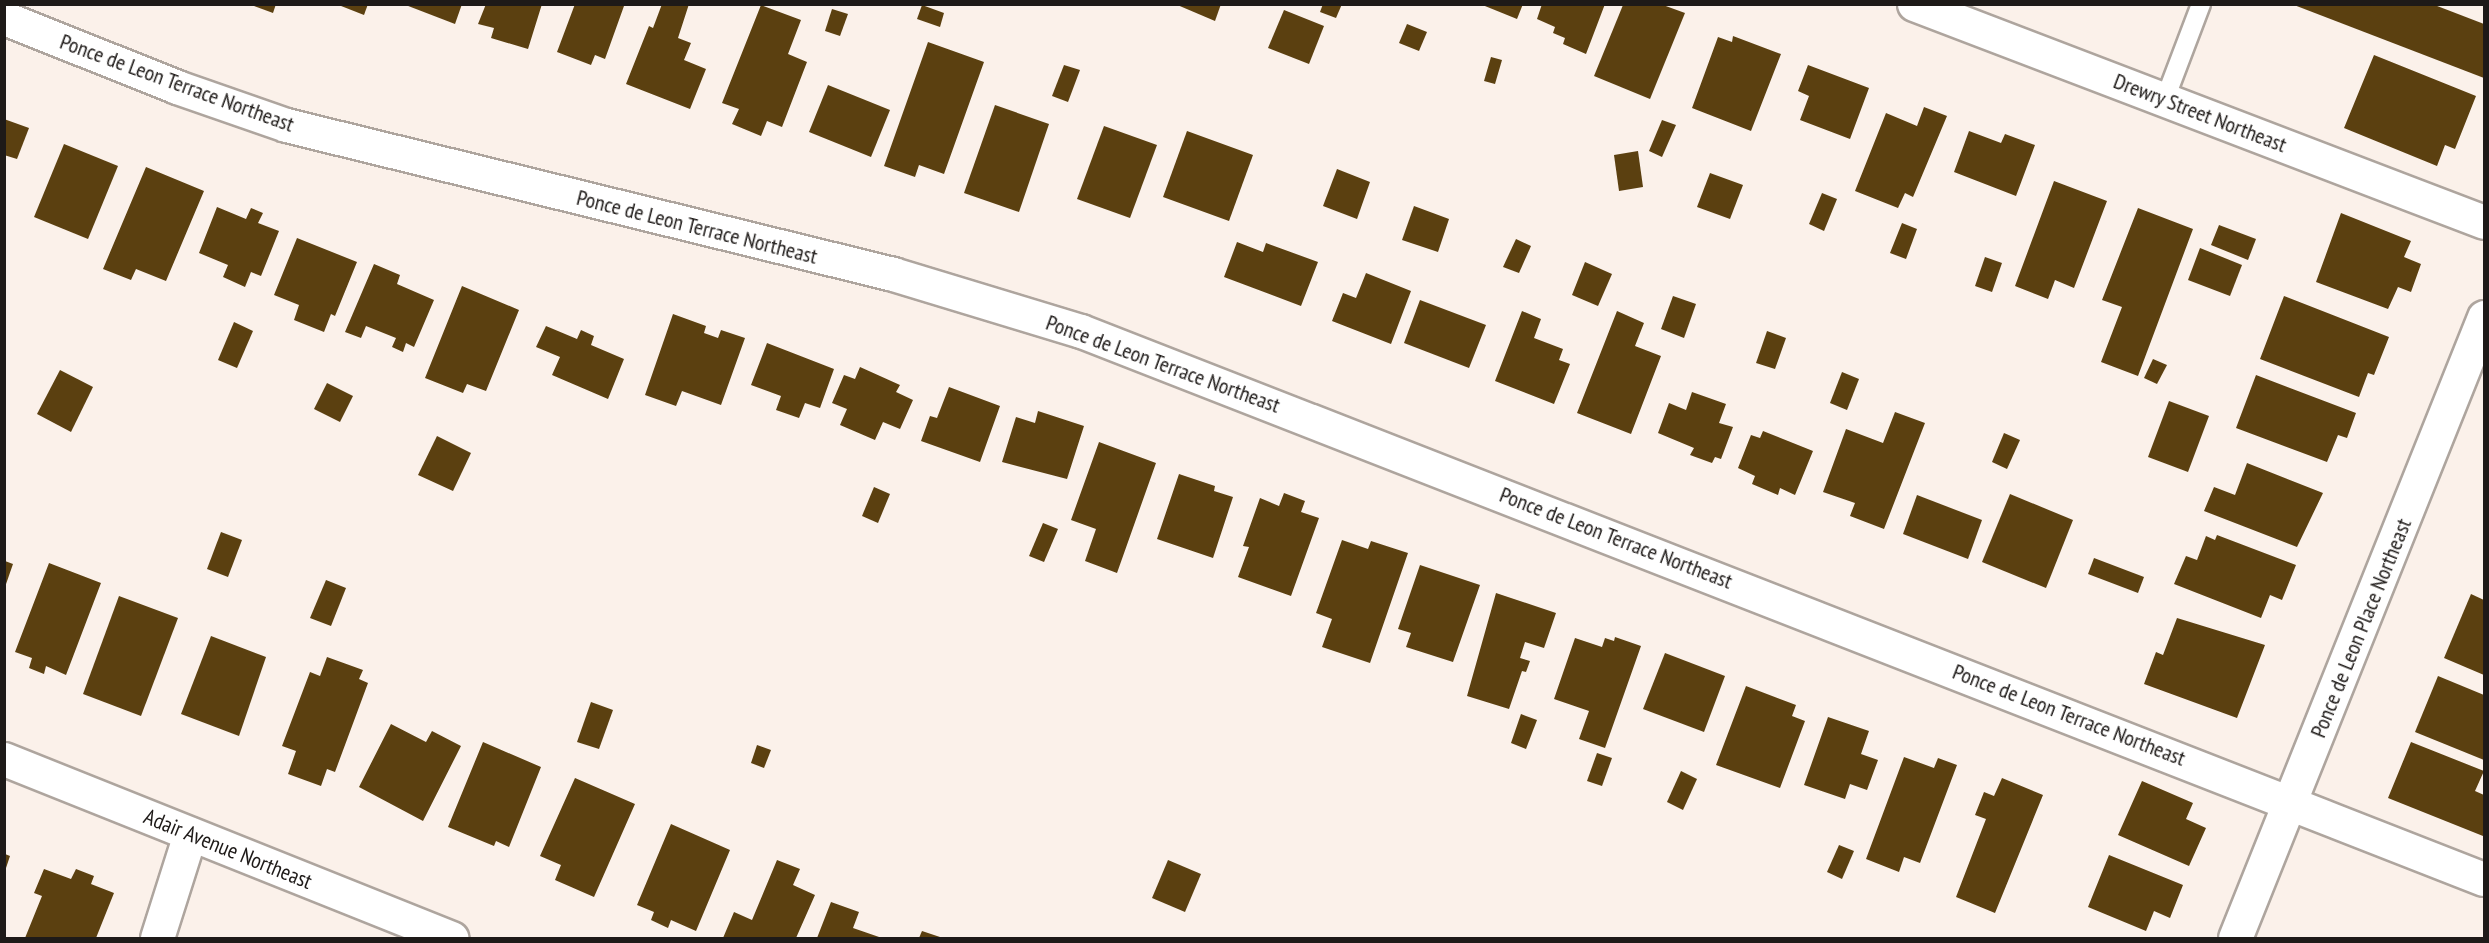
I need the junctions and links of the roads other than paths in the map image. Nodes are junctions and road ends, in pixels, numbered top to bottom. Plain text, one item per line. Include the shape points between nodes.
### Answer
1 (1914, 4) edge
2 (2201, 4) edge
3 (4, 18) edge
4 (2164, 99) junction
5 (2484, 222) edge
6 (2484, 317) edge
7 (4, 759) edge
8 (2292, 801) junction
9 (190, 834) junction
10 (2484, 879) edge
11 (157, 939) edge
12 (451, 939) edge
13 (2235, 939) edge

1 - 4 street, Drewry Street Northeast
2 - 4 lane
3 - 8 street, Ponce de Leon Terrace Northeast via 177,87 286,125 893,274 1082,331
4 - 5 street, Drewry Street Northeast
6 - 8 street, Ponce de Leon Place Northeast
7 - 9 street, Adair Avenue Northeast
8 - 10 street, Ponce de Leon Terrace Northeast
8 - 13 street, Ponce de Leon Place Northeast
9 - 11 street
9 - 12 street, Adair Avenue Northeast

